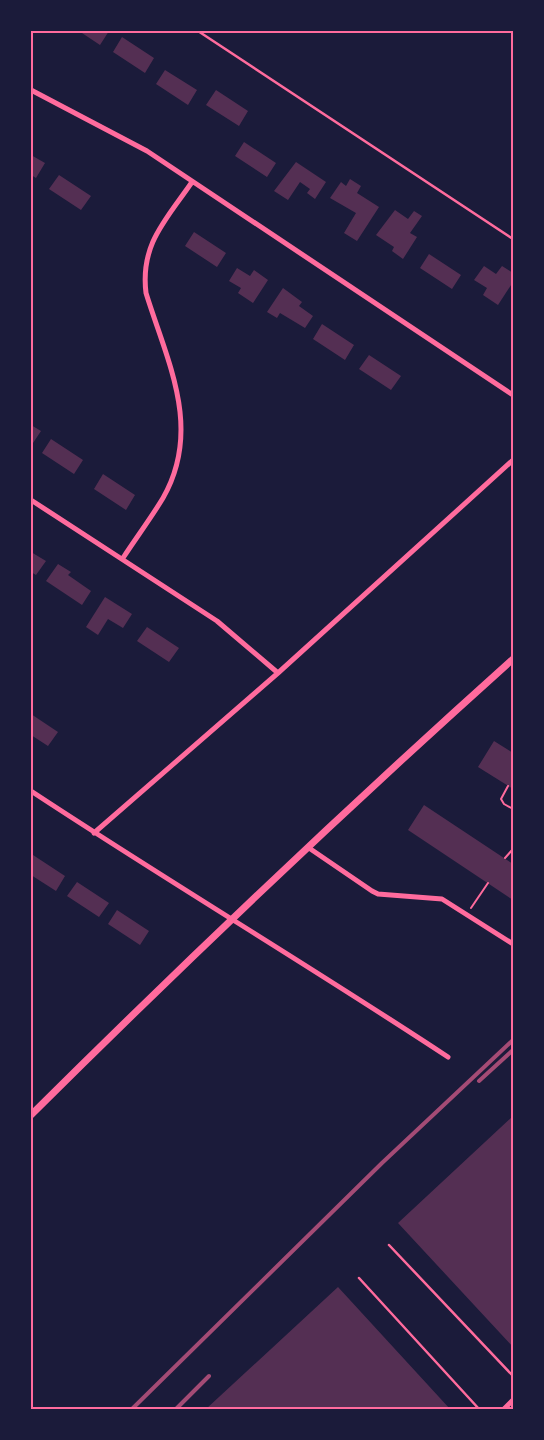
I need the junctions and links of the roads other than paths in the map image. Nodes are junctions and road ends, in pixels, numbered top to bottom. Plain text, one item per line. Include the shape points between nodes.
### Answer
1 (198, 31) edge
2 (31, 90) edge
3 (192, 182) junction
4 (513, 239) edge
5 (513, 395) edge
6 (513, 460) edge
7 (31, 500) edge
8 (123, 558) junction
9 (513, 659) edge
10 (278, 673) junction
11 (31, 791) edge
12 (94, 833) junction
13 (309, 848) junction
14 (230, 920) junction
15 (513, 944) edge
16 (448, 1057) dead end
17 (31, 1115) edge
18 (389, 1245) dead end
19 (359, 1278) dead end
20 (513, 1376) edge
21 (513, 1400) edge
22 (479, 1409) edge
23 (504, 1409) edge

1 - 4 lane
2 - 3 street via 147,151
3 - 5 street
3 - 8 street via 150,244 144,274 146,293 180,404 182,425 178,459 163,497
6 - 10 street
7 - 8 street
8 - 10 street via 217,621
9 - 13 main road via 387,772
10 - 12 street
11 - 12 street
12 - 14 street
13 - 14 main road
13 - 15 street via 378,894 442,899
14 - 16 street
14 - 17 main road
18 - 20 lane
19 - 22 lane
21 - 23 street

